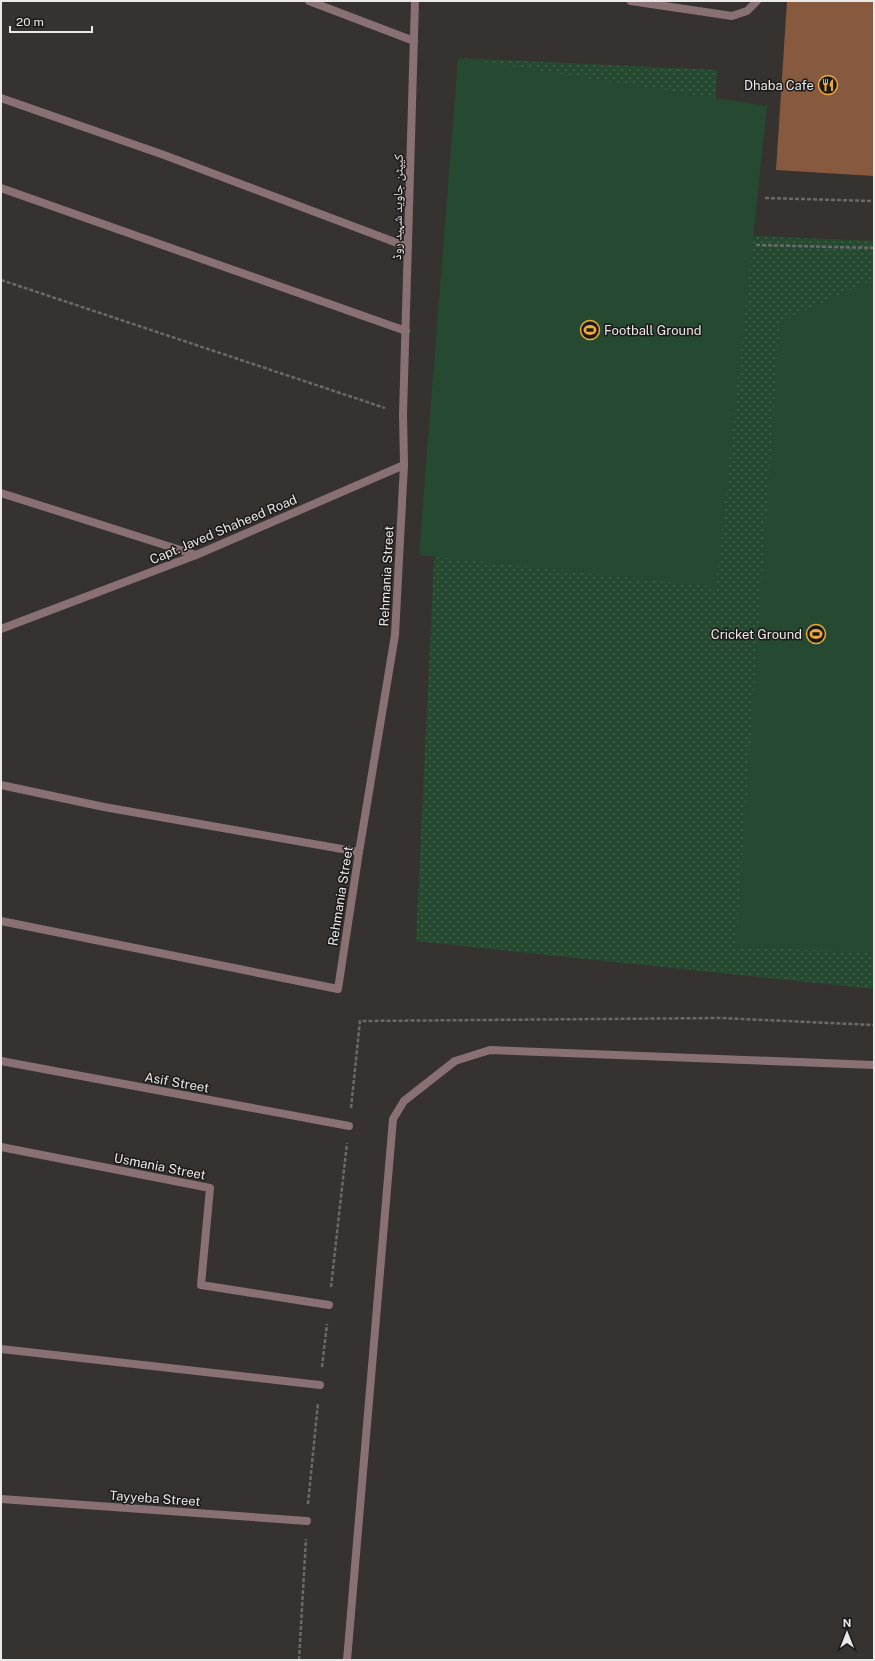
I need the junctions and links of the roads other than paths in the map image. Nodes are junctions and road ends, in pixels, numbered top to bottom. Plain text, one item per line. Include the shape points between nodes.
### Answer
1 (309, 1) edge
2 (415, 1) edge
3 (631, 1) edge
4 (757, 1) edge
5 (414, 41) junction
6 (1, 98) edge
7 (1, 188) edge
8 (408, 246) junction
9 (406, 331) junction
10 (404, 465) junction
11 (1, 493) edge
12 (196, 555) junction
13 (1, 629) edge
14 (1, 785) edge
15 (359, 852) junction
16 (1, 921) edge
17 (1, 1061) edge
18 (874, 1065) edge
19 (349, 1126) road end
20 (1, 1147) edge
21 (329, 1305) road end
22 (1, 1350) edge
23 (320, 1385) road end
24 (1, 1499) edge
25 (307, 1521) road end
26 (348, 1660) edge

1 - 5 street
2 - 5 street, کیپٹن جاوید شہید روڈ
3 - 4 street via 732,16 747,11
5 - 8 street, کیپٹن جاوید شہید روڈ
6 - 8 street
7 - 9 street
8 - 9 street, کیپٹن جاوید شہید روڈ
9 - 10 street, کیپٹن جاوید شہید روڈ
10 - 12 street, Capt. Javed Shaheed Road
10 - 15 street, Rehmania Street via 395,635
11 - 12 street
12 - 13 street, Capt. Javed Shaheed Road
14 - 15 street via 104,807
15 - 16 street, Rehmania Street via 338,989
17 - 19 street, Asif Street
18 - 26 street via 490,1050 455,1061 404,1101 393,1120
20 - 21 street, Usmania Street via 210,1188 201,1285
22 - 23 street
24 - 25 street, Tayyeba Street

